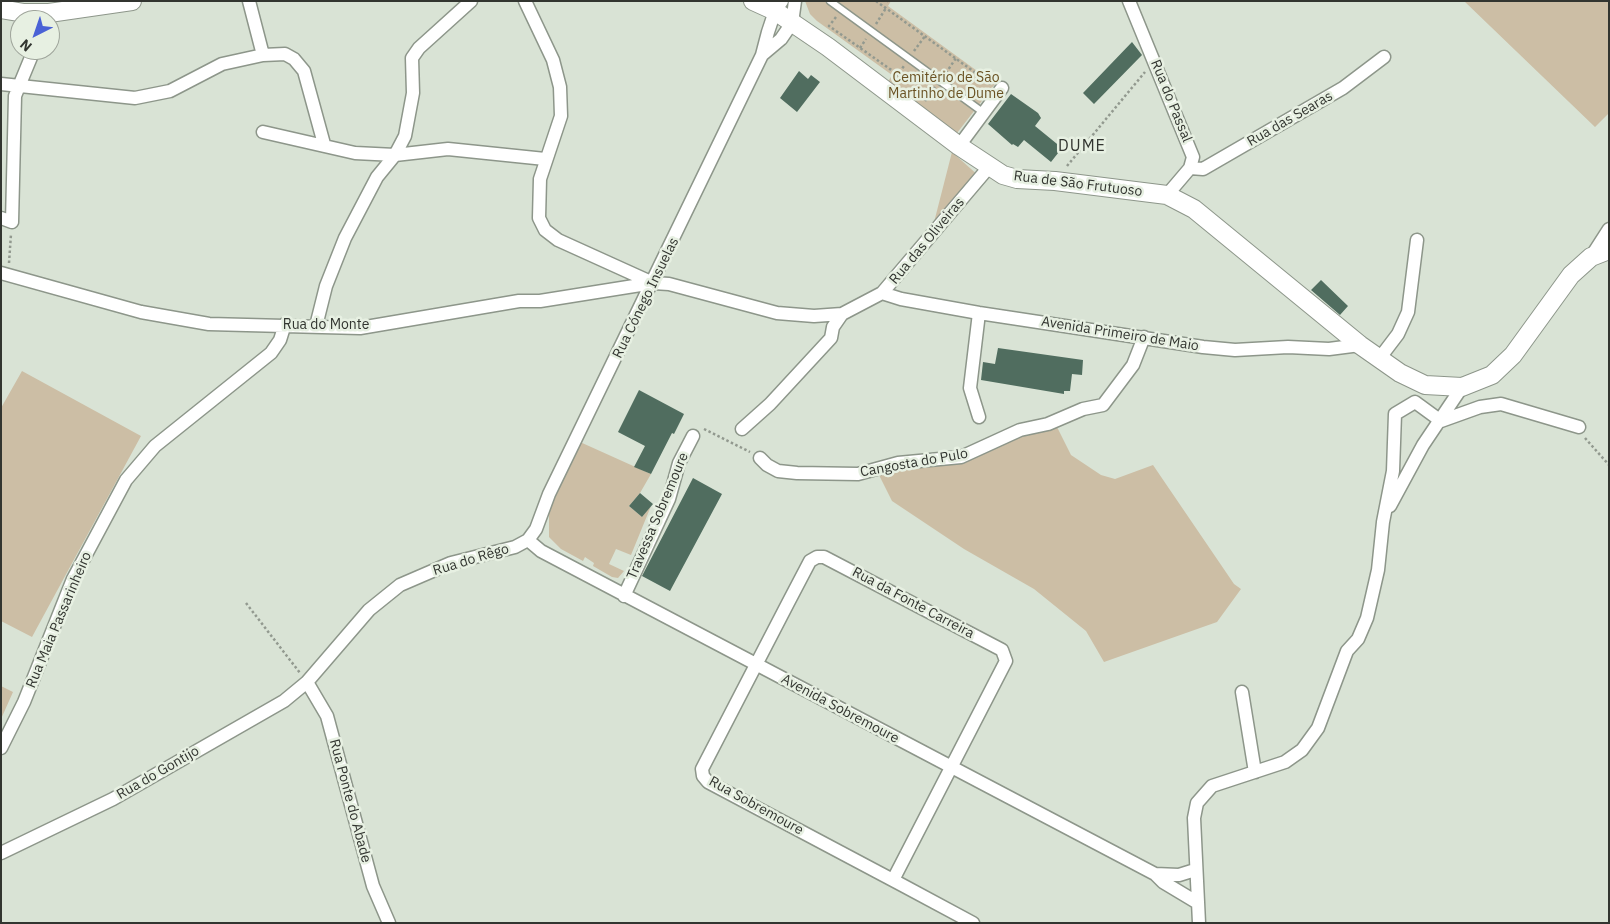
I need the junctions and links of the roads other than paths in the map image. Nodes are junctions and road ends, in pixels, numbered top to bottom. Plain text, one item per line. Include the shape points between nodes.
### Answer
1 (132, 1) edge
2 (249, 1) edge
3 (471, 1) edge
4 (525, 1) edge
5 (753, 1) edge
6 (794, 1) edge
7 (830, 1) edge
8 (1129, 1) edge
9 (779, 6) edge
10 (60, 15) edge
11 (792, 23) junction
12 (263, 55) junction
13 (762, 55) junction
14 (1384, 57) dead end
15 (30, 60) edge
16 (1, 84) edge
17 (20, 86) junction
18 (1002, 88) dead end
19 (984, 113) junction
20 (263, 132) dead end
21 (324, 144) junction
22 (959, 146) junction
23 (395, 155) junction
24 (545, 159) junction
25 (989, 167) junction
26 (1190, 168) junction
27 (1167, 195) junction
28 (7, 220) edge
29 (1609, 229) edge
30 (1417, 240) dead end
31 (1609, 250) edge
32 (1591, 257) junction
33 (4, 274) edge
34 (653, 283) junction
35 (882, 293) junction
36 (979, 313) junction
37 (842, 314) junction
38 (285, 324) junction
39 (316, 326) junction
40 (1144, 337) junction
41 (1360, 345) junction
42 (1379, 359) junction
43 (1462, 387) junction
44 (979, 418) dead end
45 (1441, 421) junction
46 (1579, 427) road end
47 (742, 429) dead end
48 (692, 436) road end
49 (760, 458) road end
50 (1383, 522) junction
51 (528, 540) junction
52 (624, 596) junction
53 (757, 665) junction
54 (307, 682) junction
55 (1242, 692) dead end
56 (1, 748) edge
57 (952, 767) junction
58 (1255, 772) junction
59 (1, 853) edge
60 (1195, 870) junction
61 (1155, 874) junction
62 (893, 880) junction
63 (1198, 903) junction
64 (389, 923) edge
65 (974, 923) edge
66 (1199, 923) edge

1 - 10 street
2 - 12 street
3 - 23 street via 412,58 412,101 405,136
4 - 24 street via 553,60 560,87 561,116
5 - 9 street, Rua de São Frutuoso
6 - 11 street
7 - 19 lane
8 - 26 street, Rua do Passal via 1194,157
9 - 11 street, Rua de São Frutuoso
9 - 13 street, Rua Cónego Insuelas
11 - 13 street, Rua Cónego Insuelas via 781,39
11 - 22 street, Rua de São Frutuoso
12 - 17 street via 222,64 170,91 135,98
12 - 21 street via 285,54 294,59 304,72
13 - 34 street, Rua Cónego Insuelas
14 - 26 street, Rua das Searas via 1343,88 1203,169
15 - 17 street
16 - 17 street
17 - 28 street via 14,96
18 - 19 street
19 - 22 street
20 - 21 street
21 - 23 street via 354,153
22 - 25 street, Rua de São Frutuoso
23 - 24 street via 448,149
23 - 39 street via 376,177 345,238 326,286
24 - 34 street via 540,188 540,218 545,230 558,240
25 - 27 street, Rua de São Frutuoso via 1017,179
25 - 35 street, Rua das Oliveiras
26 - 27 street
27 - 41 street, Rua de São Frutuoso via 1194,209
29 - 32 street
30 - 42 street via 1408,312 1398,334
31 - 32 street
32 - 43 street via 1571,275 1513,355 1492,375
33 - 38 street, Rua do Monte via 151,314 209,324
34 - 37 street, Rua das Oliveiras via 669,284 777,313
34 - 39 street, Rua do Monte via 540,301 519,301 360,328
34 - 51 street, Rua Cónego Insuelas via 549,494 536,530
35 - 36 street, Avenida Primeiro de Maio
35 - 37 street, Rua das Oliveiras
36 - 40 street, Avenida Primeiro de Maio
36 - 44 street via 970,388
37 - 47 street via 833,327 831,338 770,404
38 - 39 street, Rua do Monte
38 - 56 street, Rua Maia Passarinheiro via 271,353 155,446 126,480 73,579 24,702
40 - 41 street, Avenida Primeiro de Maio via 1235,350
40 - 49 street, Cangosta do Pulo via 1133,365 1104,405 1020,430 961,457 898,463 858,474 778,471
41 - 42 street, Rua de São Frutuoso
42 - 43 street, Rua de São Frutuoso via 1400,374 1425,385
43 - 45 street
45 - 46 street via 1480,407 1501,404
45 - 50 street via 1423,445
45 - 50 street via 1415,402 1395,414 1393,471
48 - 52 street, Travessa Sobremoure via 679,463 669,499
50 - 58 street via 1378,570 1367,618 1358,639 1347,651 1318,728 1302,750 1285,762
51 - 52 street, Avenida Sobremoure via 540,551
51 - 54 street, Rua do Rêgo via 515,547 451,563 400,585 369,610
52 - 53 street, Avenida Sobremoure
53 - 57 street, Avenida Sobremoure
53 - 57 street, Rua da Fonte Carreira via 810,561 824,557 833,561 1002,650 1006,661
53 - 62 street, Rua Sobremoure via 702,768 702,776
54 - 59 street, Rua do Gontijo via 284,701 113,799
54 - 64 street, Rua Ponte do Abade via 327,716 373,886
55 - 58 street
57 - 61 street, Avenida Sobremoure
57 - 62 street
58 - 60 street via 1212,786 1197,803 1194,818
60 - 61 street, Avenida Sobremoure via 1179,875
60 - 63 street
61 - 63 street, Avenida Sobremoure
62 - 65 street, Rua Sobremoure
63 - 66 street

